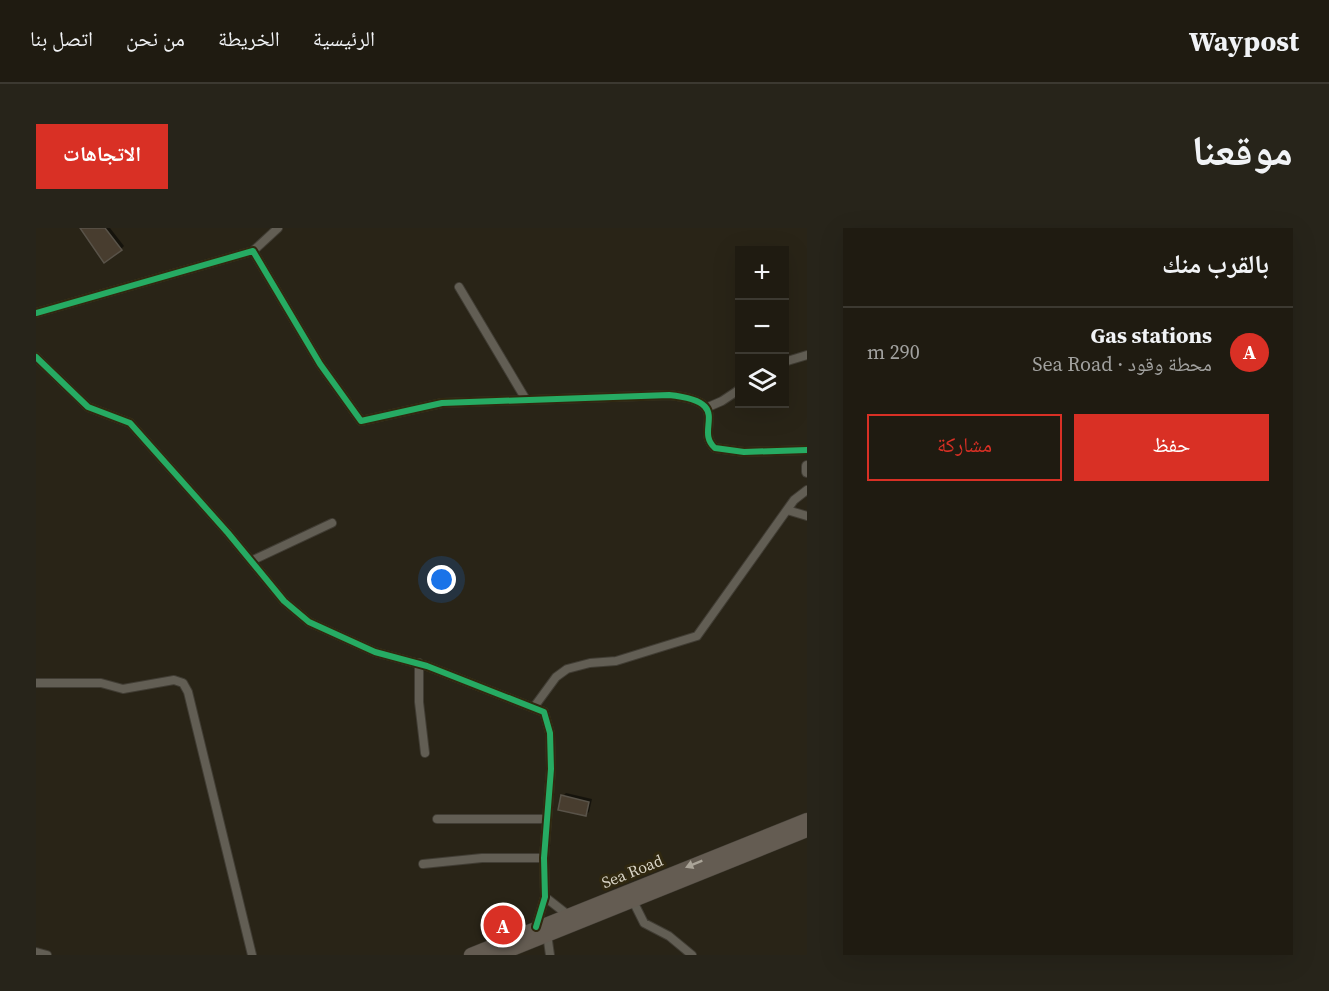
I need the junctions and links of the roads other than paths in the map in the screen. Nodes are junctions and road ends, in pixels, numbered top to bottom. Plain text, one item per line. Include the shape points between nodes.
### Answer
1 (278, 228) edge
2 (253, 251) junction
3 (459, 287) dead end
4 (36, 313) edge
5 (807, 355) edge
6 (36, 357) edge
7 (789, 360) edge
8 (735, 392) edge
9 (525, 398) junction
10 (706, 408) junction
11 (807, 450) edge
12 (807, 466) edge
13 (807, 472) edge
14 (807, 490) edge
15 (788, 510) junction
16 (807, 516) edge
17 (332, 523) dead end
18 (251, 561) junction
19 (418, 663) junction
20 (36, 683) edge
21 (534, 706) junction
22 (425, 753) dead end
23 (437, 819) dead end
24 (547, 819) junction
25 (807, 820) edge
26 (807, 830) edge
27 (735, 853) junction
28 (544, 858) junction
29 (423, 864) dead end
30 (545, 897) junction
31 (633, 901) junction
32 (568, 915) junction
33 (541, 931) junction
34 (36, 952) edge
35 (47, 955) edge
36 (252, 955) edge
37 (471, 955) edge
38 (497, 955) edge
39 (550, 955) edge
40 (692, 955) edge

1 - 2 street
2 - 4 street
2 - 9 street via 320,364 360,420 368,422 442,403
3 - 9 street
5 - 7 street
6 - 18 street via 88,407 130,423
8 - 10 street
9 - 10 street via 669,395 695,399
10 - 11 street via 709,441 715,448 744,452
12 - 13 street
14 - 15 street
15 - 16 street
15 - 21 street via 697,636 616,661 567,669
17 - 18 street
18 - 19 street via 284,601 309,622 375,652
19 - 21 street
19 - 22 street
20 - 36 street via 101,684 123,689 174,680 183,683
21 - 24 street via 544,712 549,722
23 - 24 street
24 - 28 street
25 - 27 highway, Sea Road
26 - 27 highway, Sea Road
27 - 31 highway, Sea Road
27 -> 32 highway, Sea Road
28 - 29 street via 482,858
28 - 30 street
30 - 32 street
30 - 33 street
31 - 33 highway, Sea Road
31 - 40 street via 644,923 669,936
32 - 33 highway, Sea Road
33 - 37 highway, Sea Road
33 - 38 highway, Sea Road
33 - 39 street
34 - 35 street

